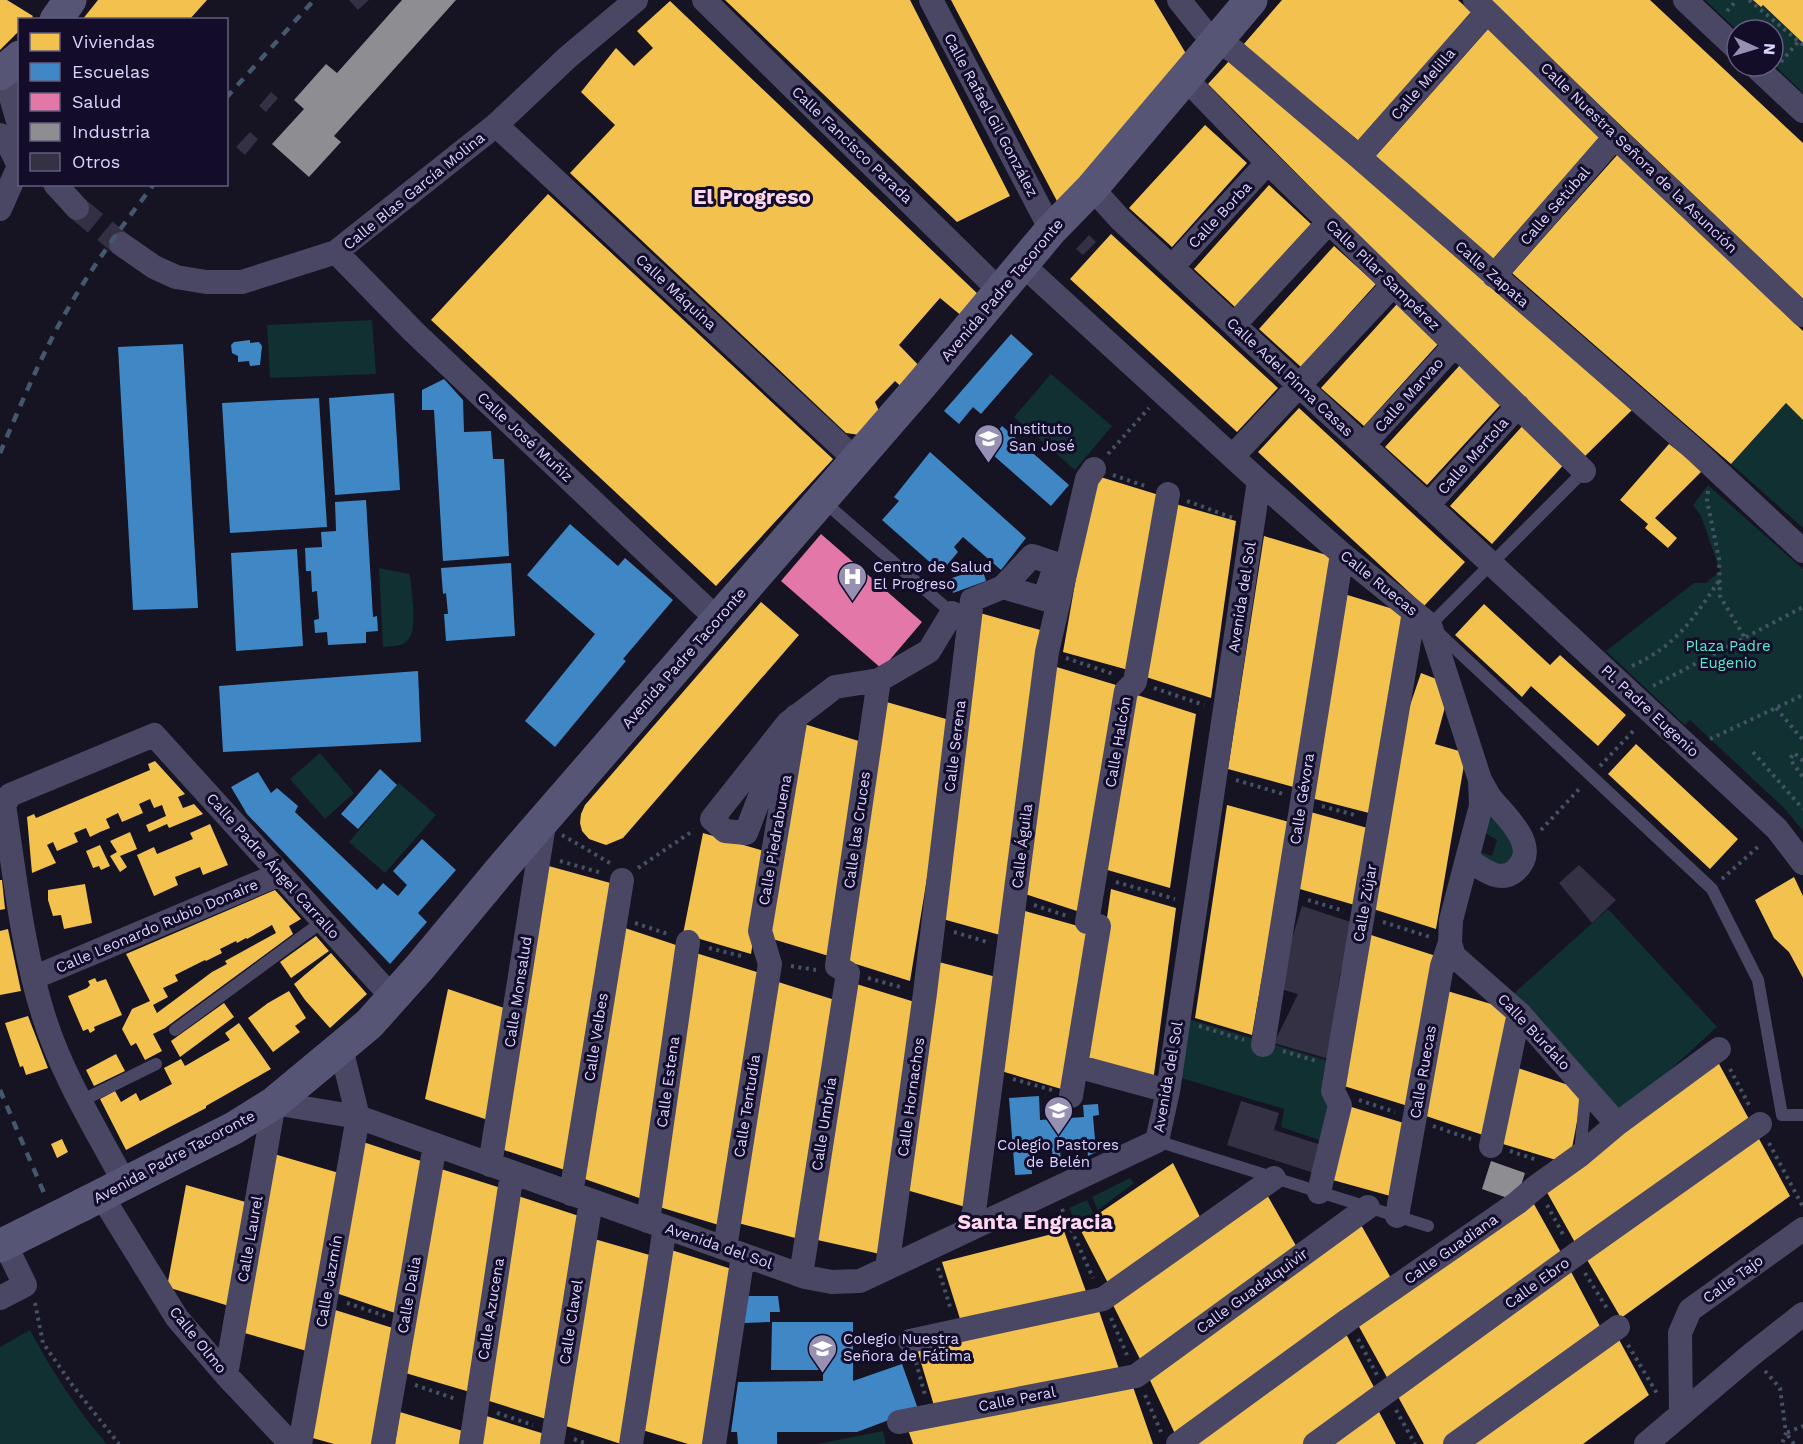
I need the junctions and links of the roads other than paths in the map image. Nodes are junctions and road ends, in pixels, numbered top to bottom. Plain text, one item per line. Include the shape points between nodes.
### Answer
1 (636, 0) edge
2 (704, 0) edge
3 (931, 0) edge
4 (1179, 0) edge
5 (1251, 0) edge
6 (1685, 0) edge
7 (1481, 6) edge
8 (1725, 38) edge
9 (1217, 40) junction
10 (11, 69) edge
11 (1185, 78) junction
12 (1768, 78) edge
13 (1803, 111) edge
14 (18, 122) edge
15 (496, 125) junction
16 (0, 135) edge
17 (1615, 137) junction
18 (1359, 157) junction
19 (1268, 162) junction
20 (18, 164) edge
21 (18, 168) edge
22 (57, 186) edge
23 (1092, 188) junction
24 (77, 208) tunnel mouth
25 (0, 209) edge
26 (1329, 222) junction
27 (1051, 230) junction
28 (121, 244) tunnel mouth
29 (336, 252) junction
30 (1023, 265) junction
31 (1172, 267) junction
32 (1494, 276) junction
33 (1393, 285) junction
34 (1000, 291) junction
35 (1803, 315) edge
36 (1234, 325) junction
37 (1455, 345) junction
38 (1299, 386) junction
39 (1518, 406) junction
40 (1363, 445) junction
41 (1233, 456) junction
42 (856, 460) junction
43 (1094, 469) road end
44 (1584, 471) joint
45 (1259, 481) junction
46 (1168, 494) dead end
47 (821, 500) junction
48 (1428, 505) junction
49 (1803, 551) edge
50 (1342, 554) junction
51 (1491, 564) junction
52 (1003, 587) dead end
53 (972, 600) junction
54 (952, 613) junction
55 (1422, 618) junction
56 (717, 620) junction
57 (879, 680) junction
58 (792, 719) junction
59 (154, 735) joint
60 (1480, 780) junction
61 (545, 818) junction
62 (1467, 859) junction
63 (1803, 863) edge
64 (280, 874) junction
65 (624, 874) road end
66 (323, 921) junction
67 (933, 926) joint
68 (688, 942) road end
69 (1450, 943) junction
70 (770, 964) joint
71 (848, 974) joint
72 (33, 978) junction
73 (392, 997) junction
74 (1519, 1013) junction
75 (175, 1030) dead end
76 (1263, 1045) dead end
77 (341, 1048) junction
78 (1719, 1049) dead end
79 (156, 1064) dead end
80 (1076, 1066) junction
81 (1586, 1088) junction
82 (1168, 1091) junction
83 (1071, 1096) road end
84 (81, 1101) junction
85 (274, 1103) junction
86 (1803, 1115) edge
87 (358, 1117) junction
88 (1617, 1124) junction
89 (1760, 1124) dead end
90 (1157, 1141) junction
91 (435, 1146) junction
92 (1491, 1146) road end
93 (1572, 1162) junction
94 (501, 1169) junction
95 (1274, 1178) junction
96 (1319, 1192) junction
97 (102, 1194) junction
98 (581, 1197) junction
99 (1368, 1207) junction
100 (1397, 1216) junction
101 (657, 1224) junction
102 (1428, 1226) dead end
103 (972, 1227) junction
104 (1803, 1229) edge
105 (3, 1239) edge
106 (734, 1252) junction
107 (887, 1268) junction
108 (801, 1275) junction
109 (0, 1299) edge
110 (1803, 1314) edge
111 (1618, 1328) road end
112 (910, 1341) road end
113 (226, 1375) junction
114 (1136, 1376) joint
115 (1678, 1417) junction
116 (899, 1422) dead end
117 (291, 1444) edge
118 (300, 1444) edge
119 (383, 1444) edge
120 (471, 1444) edge
121 (552, 1444) edge
122 (631, 1444) edge
123 (714, 1444) edge
124 (1178, 1444) edge
125 (1315, 1444) edge
126 (1455, 1444) edge
127 (1646, 1444) edge

1 - 15 street, Calle Blas García Molina
2 - 34 street, Calle Fancisco Parada
3 - 27 street, Calle Rafael Gil González
4 - 9 street, Calle Zapata via 1203,30
5 - 9 main road, Avenida Padre Tacoronte
6 - 8 street
7 - 17 street, Calle Nuestra Señora de la Asunción
7 - 18 street, Calle Melilla
9 - 11 main road, Avenida Padre Tacoronte
9 - 18 street, Calle Zapata
10 - 14 street via 10,97
11 - 19 street, Calle Pilar Sampérez
11 - 23 main road, Avenida Padre Tacoronte
12 - 13 street
15 - 29 street, Calle Blas García Molina
15 - 42 street, Calle Máquina
16 - 20 street
17 - 32 street, Calle Setúbal
17 - 35 street, Calle Nuestra Señora de la Asunción
18 - 32 street, Calle Zapata
19 - 26 street, Calle Pilar Sampérez
19 - 31 street, Calle Borba
21 - 25 street
22 - 24 street
23 - 27 main road, Avenida Padre Tacoronte
23 - 31 street, Calle Adel Pinna Casas
26 - 33 street, Calle Pilar Sampérez
26 - 36 street
27 - 30 main road, Avenida Padre Tacoronte
28 - 29 street, Calle Blas García Molina via 176,277 206,282 242,282
29 - 56 street, Calle José Muñiz via 414,332
30 - 34 main road, Avenida Padre Tacoronte
30 - 41 street
31 - 36 street, Calle Adel Pinna Casas
32 - 49 street, Calle Zapata
33 - 37 street, Calle Pilar Sampérez
33 - 38 street
34 - 42 main road, Avenida Padre Tacoronte
36 - 38 street, Calle Adel Pinna Casas
37 - 39 street, Calle Pilar Sampérez
37 - 40 street, Calle Marvao
38 - 40 street, Calle Adel Pinna Casas
38 - 41 street
39 - 44 street, Calle Pilar Sampérez
39 - 48 street, Calle Mertola
40 - 48 street, Calle Adel Pinna Casas
41 - 45 street
42 - 47 main road, Avenida Padre Tacoronte
43 - 103 street, Calle Águila via 1087,479 1047,652
44 - 51 lane
45 - 50 street, Calle Ruecas
45 - 82 street, Avenida del Sol
46 - 80 street, Calle Halcón via 1135,682 1125,691 1095,876
47 - 54 lane
47 - 56 main road, Avenida Padre Tacoronte
48 - 51 street, Calle Adel Pinna Casas
50 - 55 street, Calle Ruecas
50 - 76 street, Calle Gévora
51 - 55 lane
51 - 63 street, Pl. Padre Eugenio via 1777,829
52 - 53 street
53 - 54 lane
53 - 67 street, Calle Serena
54 - 57 street via 929,651
55 - 60 street, Calle Ruecas
55 - 86 lane via 1712,889 1758,980 1782,1115
55 - 96 street, Calle Zújar via 1333,1091 1340,1106
56 - 61 main road, Avenida Padre Tacoronte
57 - 58 street via 835,687
57 - 71 street, Calle las Cruces via 837,966
58 - 58 street, Calle Piedrabuena via 746,832 725,831 712,819
58 - 70 street, Calle Piedrabuena via 760,931
59 - 64 street, Calle Padre Ángel Carrallo
59 - 72 street, Calle Olmo via 10,795 4,805
60 - 62 street, Calle Ruecas via 1480,806
60 - 62 street, Calle Ruecas via 1514,824 1522,838 1524,854 1521,865 1503,876 1491,875
61 - 73 main road, Avenida Padre Tacoronte
61 - 94 street, Calle Monsalud
62 - 69 street, Calle Ruecas via 1451,920
64 - 66 street, Calle Padre Ángel Carrallo
64 - 72 street, Calle Leonardo Rubio Donaire
65 - 98 street, Calle Velbes
66 - 73 street, Calle Padre Ángel Carrallo
66 - 75 lane
67 - 107 street, Calle Hornachos
68 - 101 street, Calle Estena
69 - 74 street, Calle Búrdalo via 1454,956
69 - 100 street, Calle Ruecas via 1442,966
70 - 106 street, Calle Tentudía
71 - 108 street, Calle Umbría
72 - 84 street, Calle Olmo via 52,1039
73 - 77 main road, Avenida Padre Tacoronte
74 - 81 street, Calle Búrdalo
74 - 92 street
77 - 85 main road, Avenida Padre Tacoronte
77 - 87 street
78 - 88 street, Calle Guadiana
79 - 84 lane
80 - 82 street
80 - 83 street, Calle Halcón
81 - 88 street, Calle Búrdalo
81 - 93 lane
82 - 90 street, Avenida del Sol
84 - 97 street, Calle Olmo
85 - 87 street, Avenida del Sol
85 - 97 main road, Avenida Padre Tacoronte via 234,1128
85 - 113 street, Calle Laurel
87 - 91 street, Avenida del Sol
87 - 118 street, Calle Jazmín
88 - 93 street, Calle Guadiana
89 - 125 street, Calle Ebro
90 - 95 lane
90 - 103 street, Avenida del Sol
91 - 94 street, Avenida del Sol
91 - 119 street, Calle Dalia
93 - 124 street, Calle Guadiana
94 - 98 street, Avenida del Sol
94 - 120 street, Calle Azucena
95 - 96 lane
95 - 112 street via 1103,1299
96 - 99 lane
97 - 105 main road, Avenida Padre Tacoronte, bridge via 42,1226
97 - 113 street, Calle Olmo via 177,1318
98 - 101 street, Avenida del Sol
98 - 121 street, Calle Clavel
99 - 100 lane
99 - 114 street, Calle Guadalquivir
100 - 102 lane
101 - 106 street, Avenida del Sol
101 - 122 street, Calle Estena
103 - 107 street, Avenida del Sol
104 - 115 street, Calle Tajo via 1690,1310 1680,1333
105 - 109 street via 25,1285
106 - 108 street, Avenida del Sol
106 - 123 street, Calle Tentudía
107 - 108 street, Avenida del Sol via 860,1281 832,1282
110 - 115 street
111 - 126 street
113 - 117 street, Calle Olmo
114 - 116 street, Calle Peral
115 - 127 street

